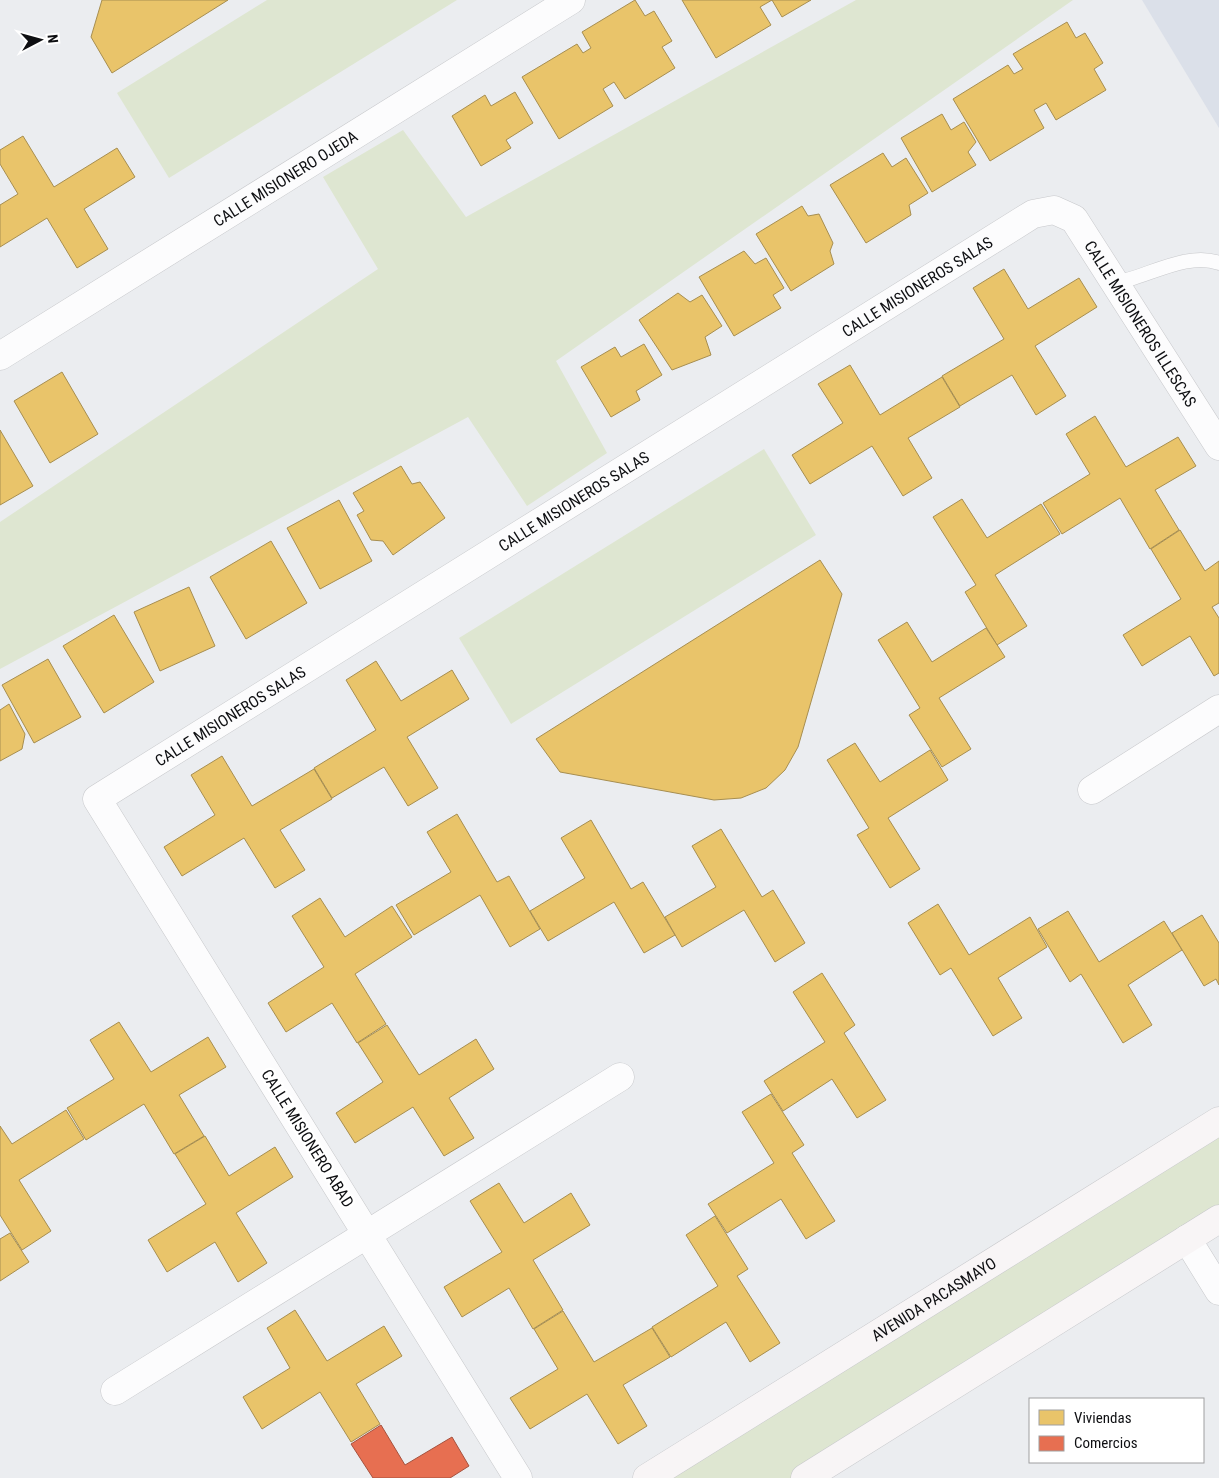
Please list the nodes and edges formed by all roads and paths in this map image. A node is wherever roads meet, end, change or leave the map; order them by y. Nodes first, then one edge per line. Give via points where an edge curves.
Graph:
1 (571, 0) edge
2 (1054, 210) joint
3 (1219, 263) edge
4 (1115, 283) junction
5 (0, 356) edge
6 (1219, 446) edge
7 (1219, 708) edge
8 (1092, 790) dead end
9 (97, 798) joint
10 (620, 1077) dead end
11 (1219, 1120) edge
12 (1219, 1219) edge
13 (368, 1235) junction
14 (1187, 1239) junction
15 (1219, 1290) edge
16 (115, 1392) dead end
17 (518, 1478) edge
18 (647, 1478) edge
19 (805, 1478) edge

1 - 5 street, CALLE MISIONERO OJEDA
2 - 4 street, CALLE MISIONEROS ILLESCAS via 1074,219
2 - 9 street, CALLE MISIONEROS SALAS via 1033,214
3 - 4 lane via 1208,258 1176,263 1137,279
4 - 6 street, CALLE MISIONEROS ILLESCAS
7 - 8 street
9 - 13 street, CALLE MISIONERO ABAD
10 - 13 street
11 - 18 main road, AVENIDA PACASMAYO
12 - 14 main road
13 - 16 street
13 - 17 street, CALLE MISIONERO ABAD
14 - 15 street
14 - 19 main road

